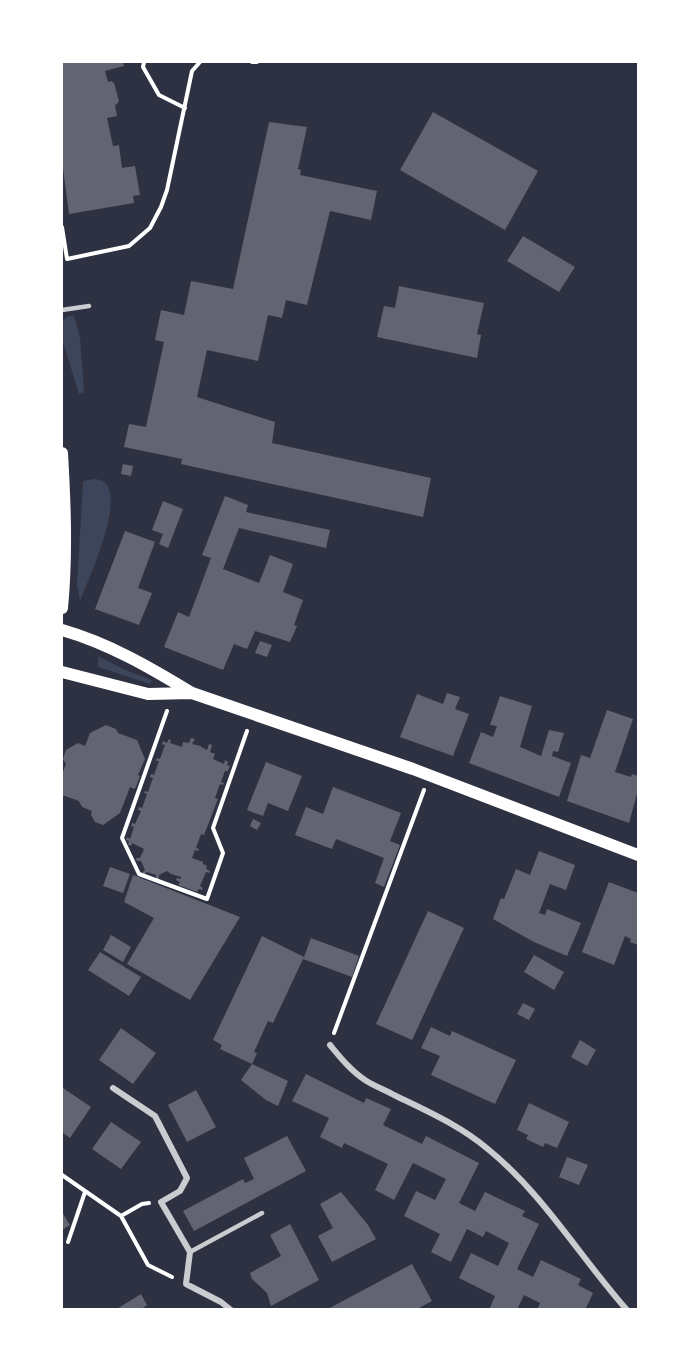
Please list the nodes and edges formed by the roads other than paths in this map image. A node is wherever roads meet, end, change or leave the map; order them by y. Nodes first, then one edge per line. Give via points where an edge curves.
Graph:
1 (89, 306) dead end
2 (62, 310) edge
3 (62, 453) edge
4 (62, 608) edge
5 (62, 630) edge
6 (62, 672) edge
7 (192, 693) junction
8 (639, 855) edge
9 (330, 1045) road end
10 (113, 1088) dead end
11 (262, 1213) dead end
12 (190, 1252) junction
13 (231, 1310) edge
14 (627, 1310) edge

1 - 2 lane
3 - 4 main road via 66,506
5 - 7 main road via 87,637
6 - 7 main road via 148,694
7 - 8 main road via 430,776
9 - 14 street via 365,1080 460,1128 488,1148 535,1194
10 - 12 street via 155,1116 187,1178 180,1191 162,1202
11 - 12 lane
12 - 13 street via 186,1284

